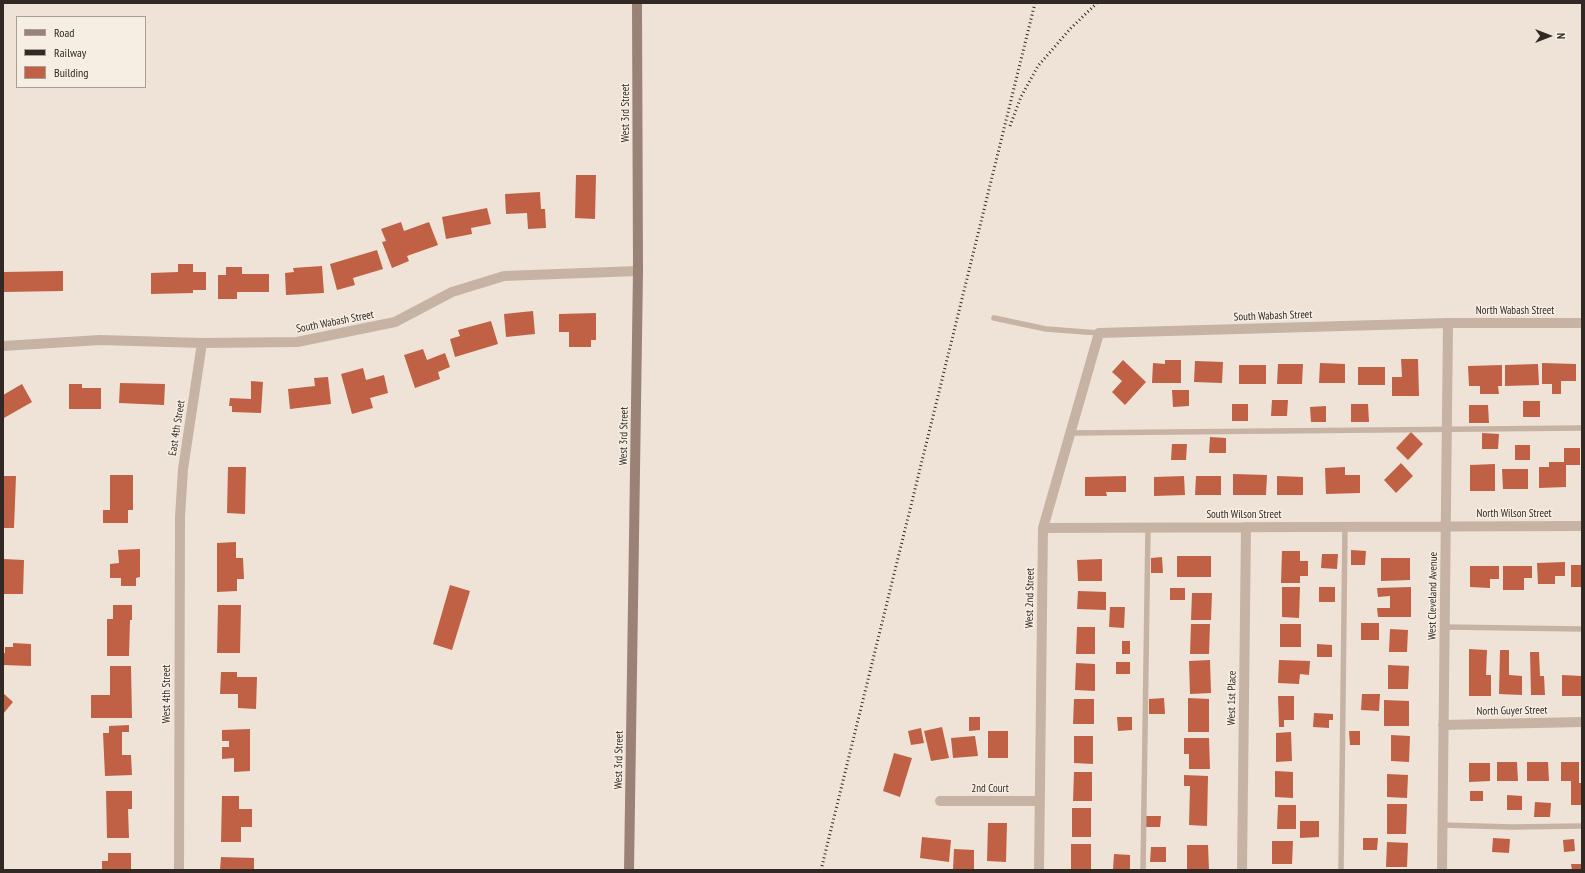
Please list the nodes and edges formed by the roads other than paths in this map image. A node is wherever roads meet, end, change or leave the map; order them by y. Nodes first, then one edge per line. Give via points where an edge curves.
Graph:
1 (637, 3) edge
2 (638, 271) junction
3 (994, 318) dead end
4 (1448, 323) junction
5 (1582, 323) edge
6 (1099, 333) junction
7 (202, 343) junction
8 (3, 346) edge
9 (1582, 428) edge
10 (1447, 430) junction
11 (1070, 433) junction
12 (180, 517) joint
13 (1446, 526) junction
14 (1582, 526) edge
15 (1148, 527) junction
16 (1246, 527) junction
17 (1345, 527) junction
18 (1043, 528) junction
19 (1444, 627) junction
20 (1582, 628) edge
21 (1582, 722) edge
22 (1443, 725) junction
23 (940, 801) dead end
24 (1040, 801) junction
25 (1442, 825) junction
26 (1582, 826) edge
27 (179, 870) edge
28 (630, 870) edge
29 (1039, 870) edge
30 (1143, 870) edge
31 (1242, 870) edge
32 (1341, 870) edge
33 (1442, 870) edge

1 - 2 street, West 3rd Street
2 - 7 street, South Wabash Street via 504,276 452,292 395,322 297,342
2 - 28 street, West 3rd Street
3 - 6 lane via 1046,329
4 - 5 street, North Wabash Street
4 - 6 street, South Wabash Street
4 - 10 street, West Cleveland Avenue
6 - 11 street, West 2nd Street
7 - 8 street, South Wabash Street via 100,340
7 - 12 street, East 4th Street via 183,469
9 - 10 lane
10 - 11 lane
10 - 13 street, West Cleveland Avenue
11 - 18 street, West 2nd Street
12 - 27 street, West 4th Street
13 - 14 street, North Wilson Street
13 - 17 street, South Wilson Street
13 - 19 street, West Cleveland Avenue
15 - 16 street, South Wilson Street
15 - 18 street, South Wilson Street
15 - 30 lane
16 - 17 street, South Wilson Street
16 - 31 street, West 1st Place
17 - 32 lane
18 - 24 street, West 2nd Street
19 - 20 lane
19 - 22 street, West Cleveland Avenue
21 - 22 street, North Guyer Street
22 - 25 street, West Cleveland Avenue
23 - 24 street, 2nd Court
24 - 29 street, West 2nd Street
25 - 26 lane
25 - 33 street, West Cleveland Avenue

